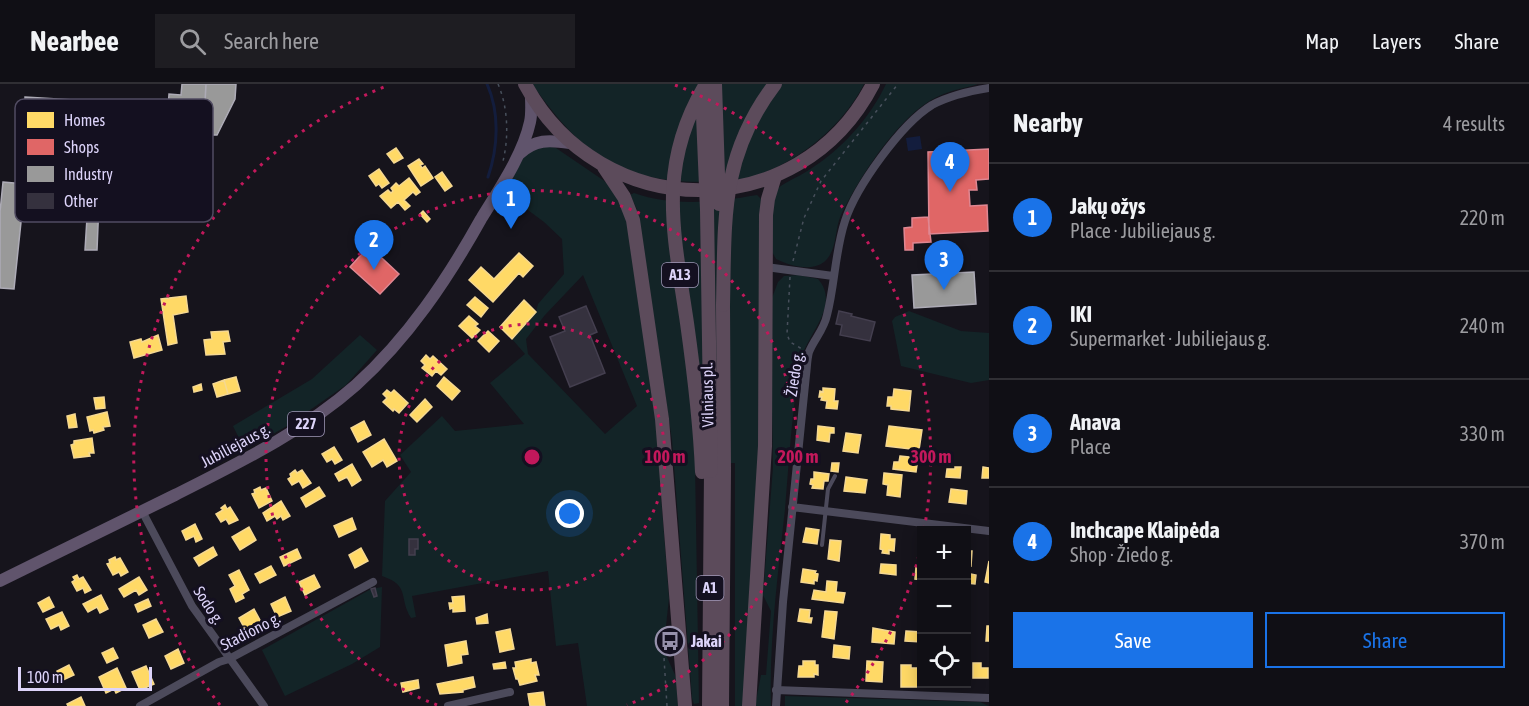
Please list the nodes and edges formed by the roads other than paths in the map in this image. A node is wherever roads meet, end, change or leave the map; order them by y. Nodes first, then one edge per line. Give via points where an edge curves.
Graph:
1 (704, 84) edge
2 (715, 84) edge
3 (775, 84) edge
4 (873, 84) edge
5 (989, 88) edge
6 (528, 90) edge
7 (570, 143) junction
8 (516, 157) junction
9 (604, 167) junction
10 (775, 176) junction
11 (766, 267) junction
12 (833, 276) junction
13 (723, 305) junction
14 (712, 471) junction
15 (835, 476) dead end
16 (792, 507) junction
17 (142, 511) junction
18 (825, 511) junction
19 (989, 531) edge
20 (822, 545) dead end
21 (0, 581) edge
22 (373, 582) dead end
23 (677, 601) junction
24 (673, 631) dead end
25 (675, 657) dead end
26 (229, 658) junction
27 (683, 681) junction
28 (776, 690) junction
29 (510, 692) dead end
30 (989, 698) edge
31 (140, 706) edge
32 (264, 706) edge
33 (448, 706) edge
34 (686, 706) edge
35 (707, 706) edge
36 (722, 706) edge
37 (749, 706) edge
38 (776, 706) edge

1 - 14 highway, Vilniaus pl. / A1, bridge
1 - 14 highway, A13, bridge via 681,139 672,202 699,407
2 - 13 highway, Vilniaus pl. / A1, bridge
3 - 13 highway, bridge via 748,124 732,170 726,207
4 - 10 highway via 829,142
5 - 12 street, Žiedo g. via 933,105 896,138 851,205
6 - 7 highway
6 - 8 main road, 227 via 530,122
7 - 8 main road, 227 via 542,140
7 - 9 highway
8 - 17 main road, Jubiliejaus g. / 227 via 428,304 357,384 285,437
9 - 10 highway via 640,182 687,191 728,189
9 - 23 highway via 624,197 633,220 662,419
10 - 11 highway via 768,199
11 - 12 street
11 - 37 highway via 765,446
12 - 16 street, Žiedo g. via 823,330 809,352
13 - 14 highway, Vilniaus pl. / A1
14 - 35 highway, Vilniaus pl. / A1
14 - 36 highway, Vilniaus pl. / A1
15 - 18 lane via 828,489
16 - 18 street
16 - 28 street, Žiedo g.
17 - 21 main road, Jubiliejaus g. / 227
17 - 26 street, Sodo g. via 192,606
18 - 19 street
18 - 20 lane
22 - 26 street, Stadiono g.
23 - 24 lane
23 - 27 highway
25 - 27 lane
26 - 31 street, Stadiono g.
26 - 32 street, Sodo g.
27 - 34 highway
28 - 30 street
28 - 38 street, Žiedo g.
29 - 33 street

